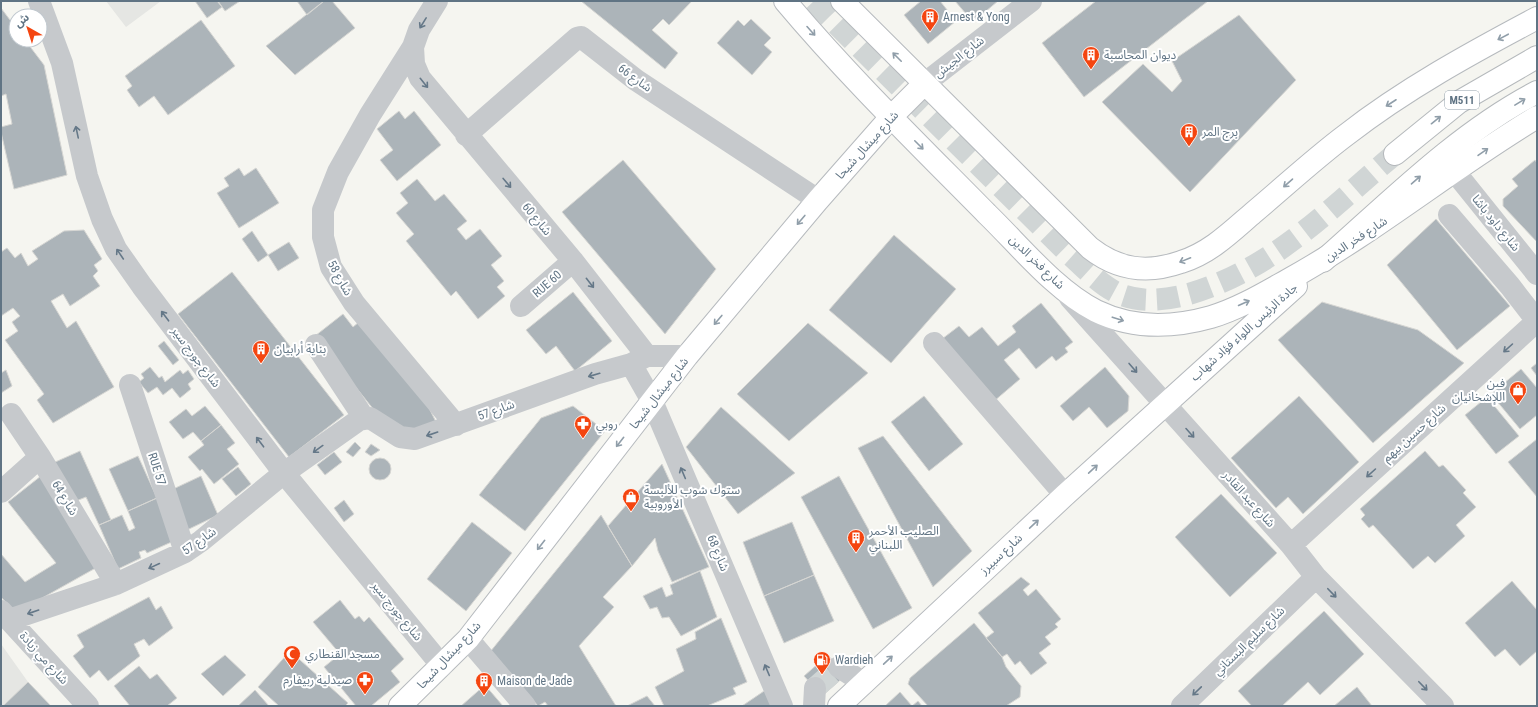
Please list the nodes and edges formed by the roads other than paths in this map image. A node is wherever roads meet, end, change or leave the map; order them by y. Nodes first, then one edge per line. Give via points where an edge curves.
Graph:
1 (39, 1) edge
2 (437, 1) edge
3 (785, 1) edge
4 (842, 1) edge
5 (1031, 1) edge
6 (1537, 18) edge
7 (413, 47) junction
8 (1537, 57) edge
9 (924, 84) junction
10 (1537, 92) edge
11 (891, 117) junction
12 (1537, 117) edge
13 (466, 135) junction
14 (1395, 154) tunnel mouth
15 (1455, 172) junction
16 (818, 200) junction
17 (1449, 215) dead end
18 (573, 261) junction
19 (1323, 261) junction
20 (1531, 267) edge
21 (1510, 286) junction
22 (1060, 287) junction
23 (521, 306) dead end
24 (1537, 321) edge
25 (934, 343) dead end
26 (316, 345) dead end
27 (687, 356) junction
28 (639, 360) junction
29 (130, 385) dead end
30 (652, 401) junction
31 (1164, 404) junction
32 (11, 414) dead end
33 (364, 418) junction
34 (456, 425) junction
35 (40, 457) junction
36 (284, 473) junction
37 (1, 492) edge
38 (1065, 495) junction
39 (1291, 545) junction
40 (193, 547) junction
41 (1316, 576) junction
42 (116, 584) junction
43 (5, 615) edge
44 (468, 639) junction
45 (442, 666) junction
46 (839, 667) dead end
47 (864, 683) junction
48 (88, 706) edge
49 (400, 706) edge
50 (525, 706) edge
51 (782, 706) edge
52 (839, 706) edge
53 (1182, 706) edge
54 (1443, 706) edge

36 -> 1 street, شارع جورج سير via 116,249 87,176 62,63
2 -> 7 street, شارع 58 via 419,30
3 -> 11 main road, شارع فخر الدين
9 -> 4 main road
5 - 9 street, شارع الجيش
6 -> 9 main road via 1461,59 1370,116 1211,248 1182,262 1151,268 1124,267 1110,262 1090,248
7 -> 13 street, شارع 60 via 414,64 420,78
7 - 34 street, شارع 58 via 338,172 323,210 323,237 332,267 354,303
14 -> 8 main road, M511 via 1459,102
9 - 11 main road, شارع ميشال شيحا
19 -> 10 main road via 1431,166 1485,123
11 - 16 main road, شارع ميشال شيحا
11 -> 22 main road, شارع فخر الدين
15 -> 12 main road, شارع فخر الدين
13 - 16 street, شارع 66 via 580,37 636,80
13 -> 18 street, شارع 60
15 - 19 main road, شارع فخر الدين
15 - 20 street, شارع داود باشا
16 -> 27 main road, شارع ميشال شيحا
17 - 21 street
18 - 23 street, RUE 60
18 -> 28 street, شارع 60
22 -> 19 main road, شارع فخر الدين via 1095,311 1133,324 1158,326 1226,311 1246,303
19 - 31 main road, جادة الرئيس اللواء فؤاد شهاب
20 - 21 street
21 - 24 street
22 -> 31 street, شارع عبد القادر
24 -> 39 street, شارع حسين بيهم
25 - 38 street
26 - 33 street
27 - 28 street
27 - 30 main road, شارع ميشال شيحا
28 - 30 street
28 -> 34 street, شارع 57 via 582,378
29 - 40 street, RUE 57
30 -> 44 main road, شارع ميشال شيحا
51 -> 30 street, شارع 68
38 -> 31 main road, شارع سبيرز
31 -> 39 street, شارع عبد القادر
32 - 35 street, شارع 64
34 -> 33 street, شارع 57 via 422,437 407,439 393,433 376,420
33 -> 36 street, شارع 57
35 - 37 street
35 - 42 street, شارع 64
36 - 40 street, شارع 57
36 - 45 street, شارع جورج سير
47 -> 38 main road, شارع سبيرز
39 - 41 street, شارع عبد القادر
40 -> 42 street, شارع 57
41 -> 53 street, شارع سليم البستاني
41 -> 54 street, شارع عبد القادر
42 -> 43 street, شارع 57
43 - 48 street, شارع مي زيادة
44 - 45 main road, شارع ميشال شيحا
44 - 50 street
45 - 49 main road, شارع ميشال شيحا
46 - 47 street
47 - 52 main road, شارع سبيرز

